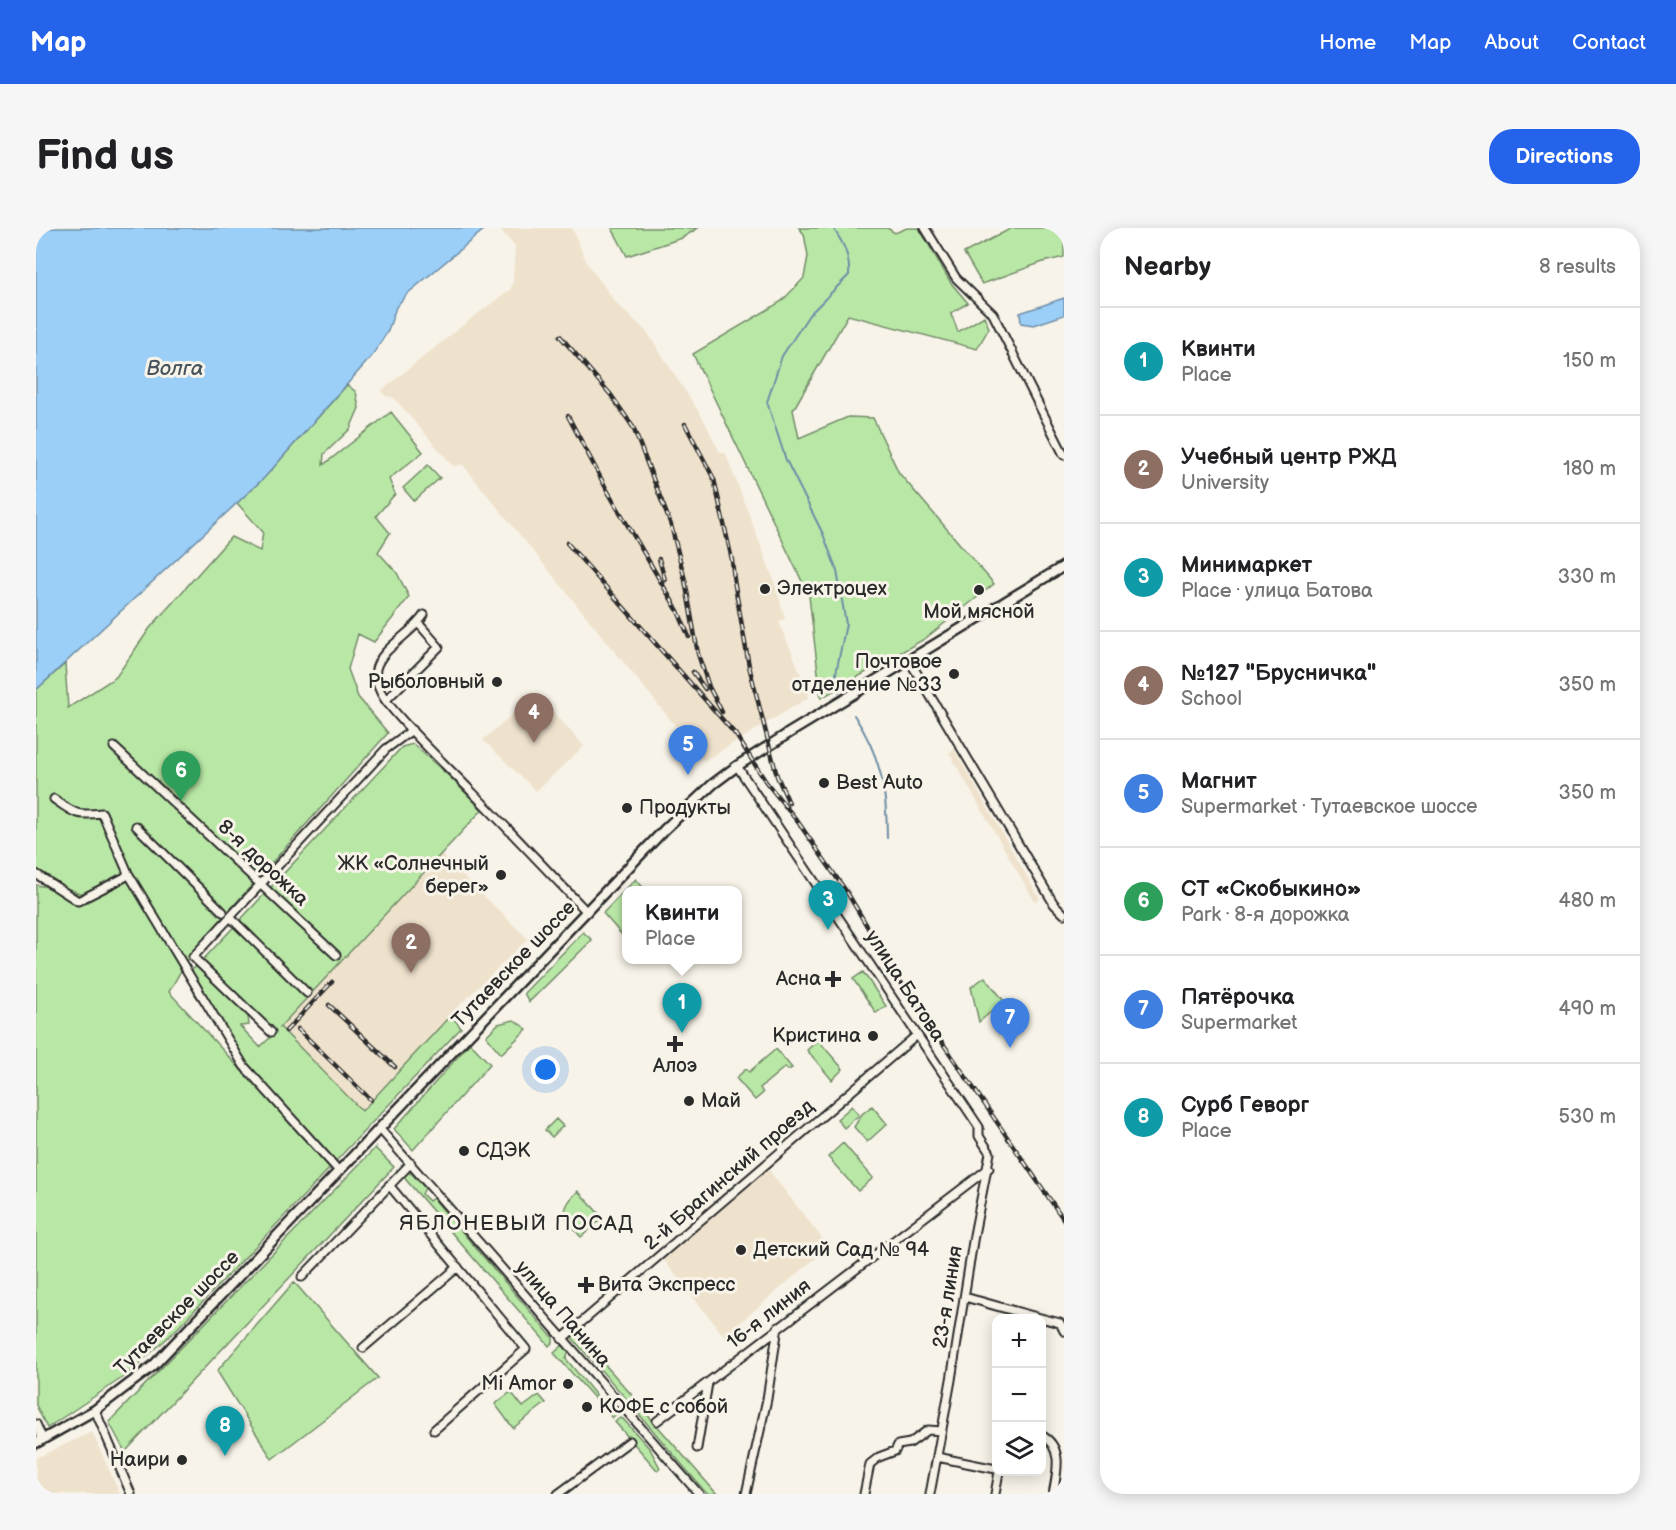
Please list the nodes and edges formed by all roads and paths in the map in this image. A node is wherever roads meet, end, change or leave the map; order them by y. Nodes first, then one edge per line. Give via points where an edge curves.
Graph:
1 (925, 228) edge
2 (1064, 455) edge
3 (1064, 566) edge
4 (424, 615) dead end
5 (418, 624) junction
6 (909, 660) junction
7 (386, 700) junction
8 (412, 730) junction
9 (114, 747) dead end
10 (737, 766) junction
11 (54, 799) dead end
12 (136, 826) dead end
13 (128, 873) junction
14 (36, 874) edge
15 (262, 885) junction
16 (223, 912) dead end
17 (587, 912) junction
18 (1064, 914) edge
19 (231, 918) junction
20 (336, 955) dead end
21 (308, 993) dead end
22 (271, 1032) dead end
23 (917, 1035) junction
24 (380, 1128) junction
25 (411, 1163) junction
26 (989, 1168) junction
27 (339, 1170) junction
28 (388, 1185) junction
29 (458, 1267) junction
30 (302, 1277) dead end
31 (965, 1297) junction
32 (778, 1327) junction
33 (1064, 1331) edge
34 (562, 1339) junction
35 (363, 1348) dead end
36 (708, 1383) junction
37 (95, 1410) junction
38 (657, 1421) dead end
39 (36, 1424) edge
40 (434, 1430) dead end
41 (942, 1431) junction
42 (1046, 1438) edge
43 (40, 1442) edge
44 (630, 1442) dead end
45 (697, 1448) dead end
46 (937, 1457) junction
47 (992, 1469) edge
48 (997, 1476) edge
49 (130, 1494) edge
50 (558, 1494) edge
51 (699, 1494) edge
52 (746, 1494) edge
53 (864, 1494) edge
54 (930, 1494) edge
55 (995, 1494) edge
56 (1053, 1494) edge

1 - 2 street via 956,278 993,314
3 - 6 main road, Тутаевское шоссе
4 - 5 street
5 - 7 street via 381,657 376,668
5 - 7 street via 439,647
6 - 10 main road, Тутаевское шоссе
6 - 18 street via 1054,904
7 - 8 street
8 - 15 street via 386,749
8 - 17 street
9 - 15 street, 8-я дорожка
10 - 17 main road, Тутаевское шоссе via 687,808
10 - 23 street, улица Батова
11 - 13 street via 81,815 102,813
12 - 16 street
13 - 14 street via 78,901
13 - 27 street via 244,1066
15 - 19 street
15 - 20 street, 8-я дорожка
17 - 24 main road, Тутаевское шоссе
19 - 21 street
19 - 22 street via 193,957
23 - 26 street, улица Батова via 979,1127 979,1136 990,1153
23 - 34 street, 2-й Брагинский проезд
24 - 25 street, улица Панина
24 - 27 main road, Тутаевское шоссе
25 - 28 street
25 - 34 street, улица Панина
26 - 31 street, 23-я линия
26 - 32 street, 16-я линия
27 - 37 main road, Тутаевское шоссе via 153,1366
28 - 29 street
28 - 30 street
29 - 35 street
29 - 40 street via 526,1349
31 - 33 street via 1060,1323
31 - 41 street, 23-я линия
32 - 36 street, 16-я линия
32 - 52 street
34 - 51 street, улица Панина
36 - 38 street, 16-я линия
36 - 45 street
37 - 43 main road, Тутаевское шоссе
37 - 49 street
39 - 43 street
41 - 46 street, 23-я линия
41 - 53 street via 928,1430 910,1443 898,1445 895,1451 879,1456 870,1464
42 - 56 street via 1057,1450
44 - 50 street
46 - 47 street
46 - 54 street, 23-я линия
48 - 55 street

